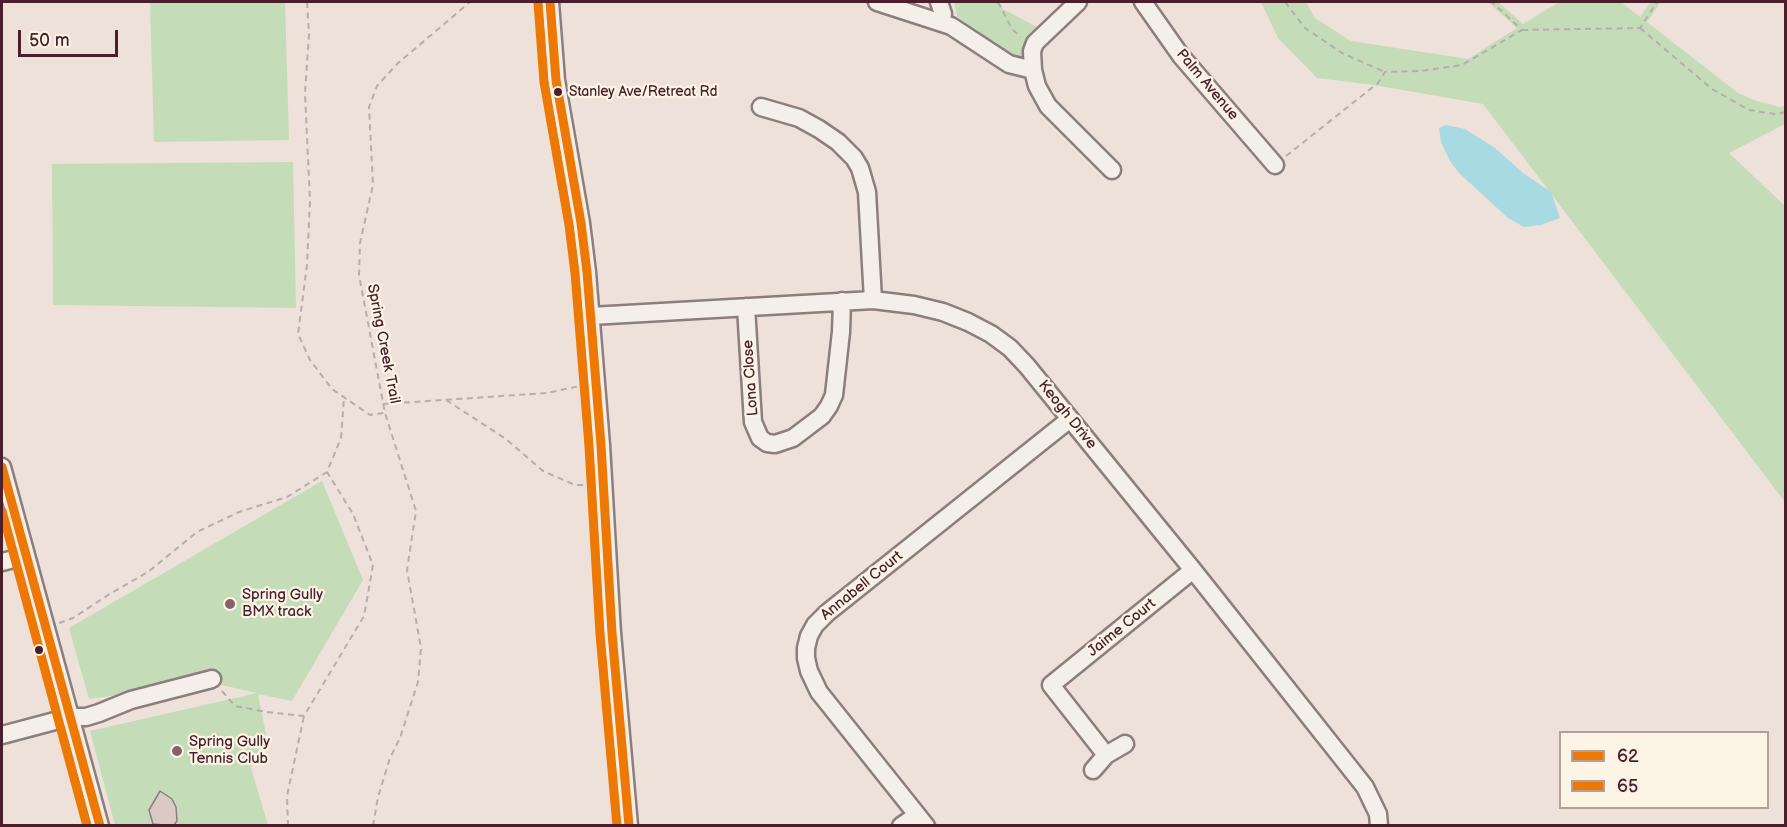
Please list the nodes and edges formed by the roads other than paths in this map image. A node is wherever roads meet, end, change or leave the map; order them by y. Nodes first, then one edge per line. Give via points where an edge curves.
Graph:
1 (550, 2) edge
2 (877, 2) edge
3 (939, 2) edge
4 (1078, 2) edge
5 (1143, 2) edge
6 (941, 22) junction
7 (1033, 70) junction
8 (761, 107) dead end
9 (1275, 165) road end
10 (1112, 170) dead end
11 (873, 300) junction
12 (842, 301) junction
13 (746, 307) junction
14 (591, 315) junction
15 (1070, 419) junction
16 (2, 467) edge
17 (26, 556) junction
18 (2, 562) edge
19 (1193, 570) junction
20 (213, 679) road end
21 (70, 717) junction
22 (2, 735) edge
23 (1125, 744) dead end
24 (1106, 755) junction
25 (1094, 770) dead end
26 (921, 820) edge
27 (100, 825) edge
28 (629, 825) edge
29 (901, 825) edge
30 (1380, 825) edge

1 - 14 street via 556,80 581,222
2 - 6 street
3 - 6 street
4 - 7 street via 1035,43
5 - 9 street, Palm Avenue via 1181,56
6 - 7 street via 1008,64
7 - 10 street via 1048,106
8 - 11 street via 799,118 819,129 846,150 860,168 867,198
11 - 12 street, Keogh Drive
11 - 15 street, Keogh Drive via 943,312 991,334 1027,366
12 - 13 street, Keogh Drive
12 - 13 street, Lona Close via 835,384 829,406 793,438 775,444 760,438 753,422
13 - 14 street, Keogh Drive
14 - 28 street
15 - 19 street, Keogh Drive
15 - 26 street, Annabell Court via 827,613 809,636 806,658 819,692
16 - 17 street
17 - 18 street
17 - 21 street
19 - 24 street, Jaime Court via 1051,685
19 - 30 street, Keogh Drive via 1365,787
20 - 21 street via 131,700 86,717
21 - 22 street
21 - 27 street
23 - 24 street
24 - 25 street
26 - 29 street

